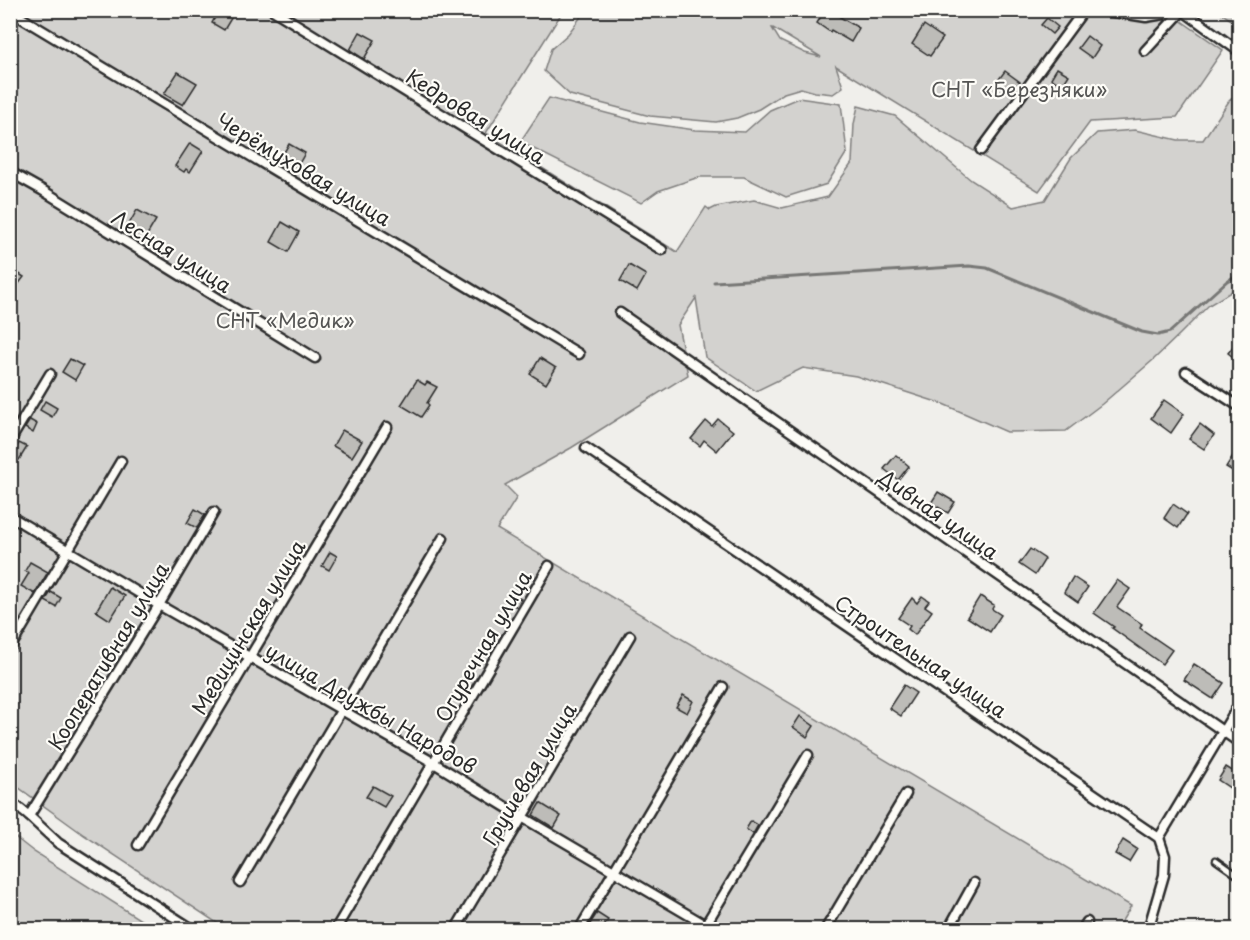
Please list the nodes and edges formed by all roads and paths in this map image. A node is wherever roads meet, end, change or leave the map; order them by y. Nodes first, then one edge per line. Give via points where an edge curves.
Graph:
1 (273, 10) edge
2 (1084, 10) edge
3 (1102, 10) edge
4 (10, 11) edge
5 (1182, 11) edge
6 (1145, 51) dead end
7 (1239, 52) edge
8 (981, 150) dead end
9 (10, 172) edge
10 (662, 250) dead end
11 (620, 313) dead end
12 (579, 354) dead end
13 (315, 358) dead end
14 (1186, 372) dead end
15 (50, 374) dead end
16 (1239, 407) edge
17 (387, 427) dead end
18 (10, 441) edge
19 (586, 448) dead end
20 (121, 461) dead end
21 (214, 512) dead end
22 (10, 516) edge
23 (443, 538) dead end
24 (69, 550) junction
25 (549, 566) dead end
26 (159, 605) junction
27 (630, 636) dead end
28 (10, 648) edge
29 (250, 656) junction
30 (723, 687) dead end
31 (1239, 703) edge
32 (342, 710) junction
33 (1223, 731) junction
34 (1239, 743) edge
35 (808, 755) dead end
36 (434, 762) junction
37 (906, 794) dead end
38 (10, 801) edge
39 (30, 816) junction
40 (522, 818) junction
41 (1159, 838) junction
42 (138, 845) dead end
43 (1216, 860) dead end
44 (614, 871) junction
45 (1239, 877) edge
46 (240, 882) dead end
47 (974, 883) dead end
48 (708, 928) edge
49 (194, 930) edge
50 (335, 930) edge
51 (455, 930) edge
52 (579, 930) edge
53 (825, 930) edge
54 (948, 930) edge
55 (1148, 930) edge

1 - 10 street, Кедровая улица
2 - 8 street
3 - 5 street via 1146,17
4 - 12 street, Черёмуховая улица
5 - 6 street
5 - 7 street
9 - 13 street, Лесная улица
11 - 33 street, Дивная улица
14 - 16 street
15 - 18 street
17 - 29 street, Медицинская улица
19 - 41 street, Строительная улица
20 - 24 street
21 - 26 street, Кооперативная улица
22 - 24 street, улица Дружбы Народов
23 - 32 street
24 - 26 street, улица Дружбы Народов
24 - 28 street
25 - 36 street, Огуречная улица
26 - 29 street, улица Дружбы Народов
26 - 39 street, Кооперативная улица
27 - 40 street, Грушевая улица
29 - 32 street, улица Дружбы Народов
29 - 42 street, Медицинская улица
30 - 44 street
31 - 33 street
32 - 36 street, улица Дружбы Народов
32 - 46 street
33 - 34 street, Дивная улица
33 - 41 street
35 - 48 street
36 - 40 street, улица Дружбы Народов
36 - 50 street, Огуречная улица
37 - 53 street
38 - 39 street
39 - 49 street via 58,843
40 - 44 street, улица Дружбы Народов
40 - 51 street, Грушевая улица
41 - 55 street via 1165,856 1164,875
43 - 45 lane
44 - 48 street, улица Дружбы Народов
44 - 52 street
47 - 54 street

